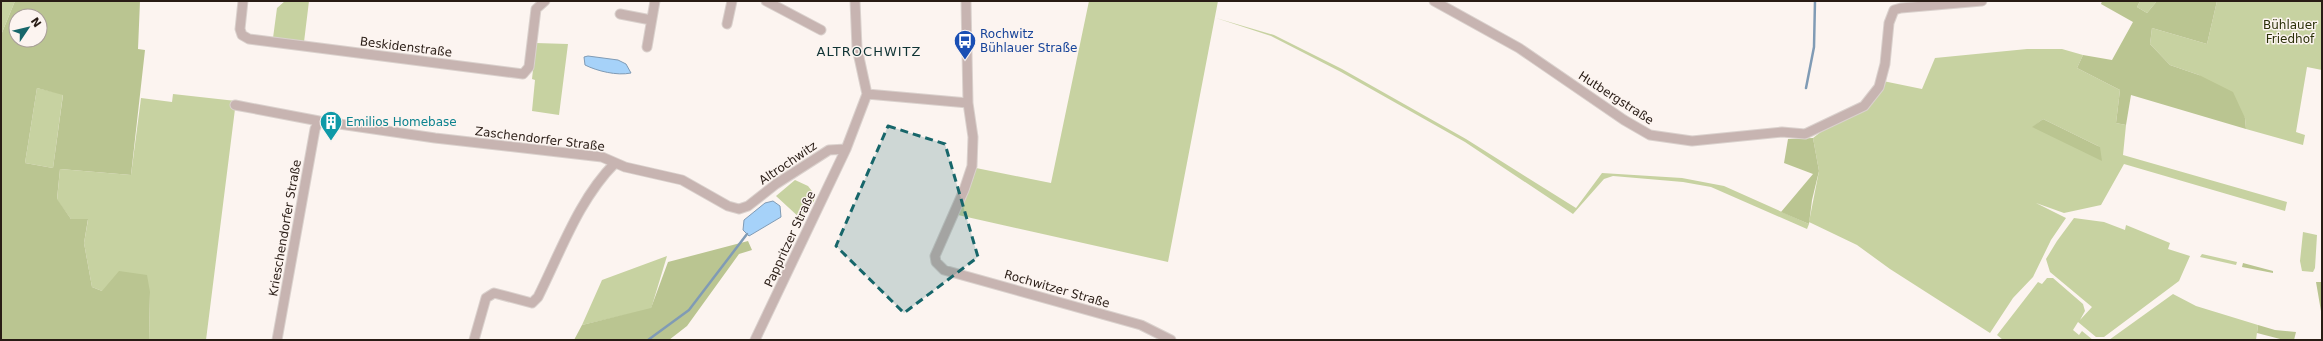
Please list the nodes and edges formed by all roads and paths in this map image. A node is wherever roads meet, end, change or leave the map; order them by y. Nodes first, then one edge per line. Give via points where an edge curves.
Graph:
1 (243, 1) edge
2 (545, 1) edge
3 (655, 1) edge
4 (732, 1) edge
5 (766, 1) edge
6 (855, 1) edge
7 (966, 1) edge
8 (1434, 1) edge
9 (1982, 1) edge
10 (620, 14) dead end
11 (651, 20) junction
12 (727, 24) dead end
13 (821, 30) dead end
14 (647, 47) dead end
15 (867, 94) junction
16 (968, 103) junction
17 (235, 104) dead end
18 (319, 121) junction
19 (846, 149) junction
20 (615, 162) junction
21 (739, 209) joint
22 (277, 340) edge
23 (474, 340) edge
24 (755, 340) edge
25 (1171, 340) edge

1 - 2 street, Beskidenstraße via 240,29 242,36 249,39 523,74 529,67 536,9
3 - 11 street
4 - 12 street
5 - 13 street
6 - 15 street via 857,48
7 - 16 street
8 - 9 street, Hutbergstraße via 1519,48 1650,135 1692,141 1782,132 1805,134 1864,106 1875,94 1882,79 1894,10
10 - 11 street
11 - 14 street
15 - 16 street
15 - 19 street
16 - 25 street, Rochwitzer Straße via 973,137 972,166 935,256 936,262 944,270 1141,325
17 - 18 street, Zaschendorfer Straße
18 - 20 street, Zaschendorfer Straße via 435,138 602,157
18 - 22 street, Krieschendorfer Straße via 315,129
19 - 21 street, Altrochwitz via 829,150 776,184 748,206
19 - 24 street, Pappritzer Straße
20 - 21 street, Zaschendorfer Straße via 682,180 728,206
20 - 23 street via 586,199 538,297 532,302 494,293 486,298

